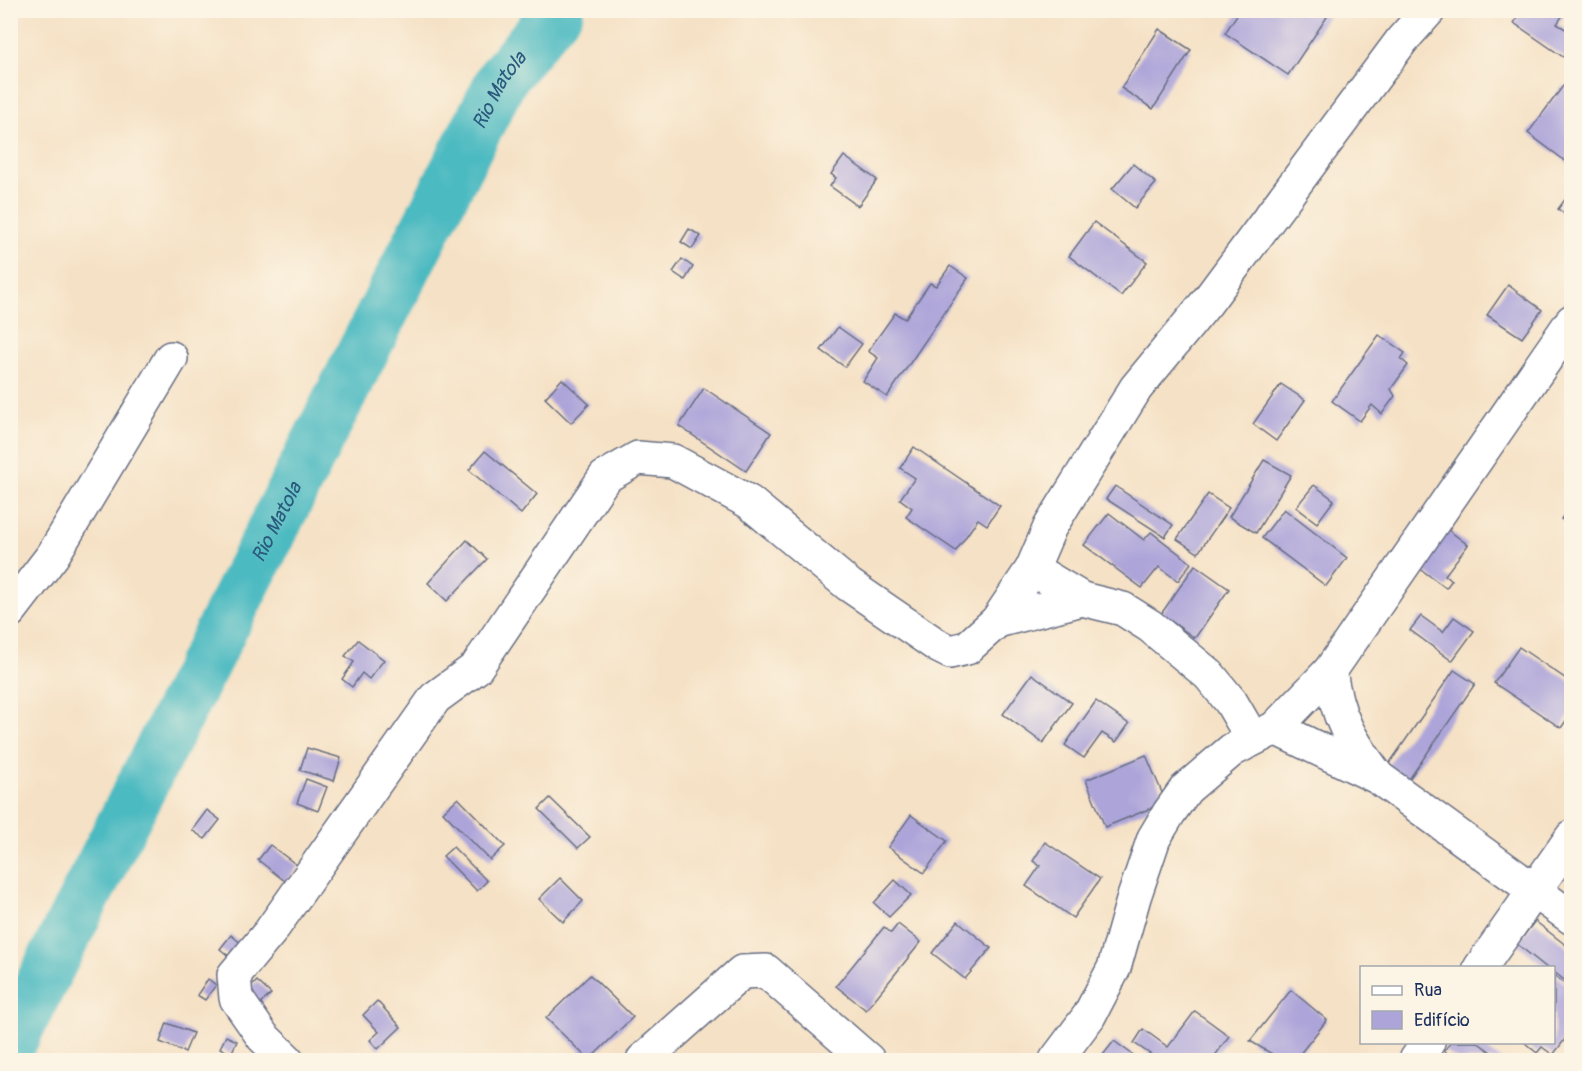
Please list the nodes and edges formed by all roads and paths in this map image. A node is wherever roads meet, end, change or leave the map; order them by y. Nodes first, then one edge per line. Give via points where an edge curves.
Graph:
1 (1429, 10) edge
2 (1572, 321) edge
3 (171, 358) dead end
4 (1032, 569) junction
5 (1082, 599) junction
6 (10, 612) edge
7 (997, 621) junction
8 (1330, 671) junction
9 (1264, 733) junction
10 (1379, 778) junction
11 (1572, 837) edge
12 (1534, 889) junction
13 (1572, 918) edge
14 (1481, 966) edge
15 (1427, 1044) edge
16 (287, 1060) edge
17 (643, 1060) edge
18 (868, 1060) edge
19 (1056, 1060) edge
20 (1416, 1060) edge

1 - 4 street via 1402,40 1207,302 1136,388 1050,527
2 - 8 street
3 - 6 street via 53,555
4 - 5 street
4 - 7 street
5 - 7 street
5 - 9 street via 1123,609 1150,626 1209,675
7 - 16 street via 967,648 950,652 849,585 749,502 673,461 638,458 605,477 476,669 435,698 270,932 234,975 236,998 263,1037
8 - 9 street
8 - 10 street via 1340,718
9 - 10 street
9 - 19 street via 1232,750 1186,789 1169,813 1155,838 1134,897 1114,968 1089,1016
10 - 12 street
11 - 12 street
12 - 13 street
12 - 14 street
15 - 20 street
17 - 18 street via 742,972 766,971

